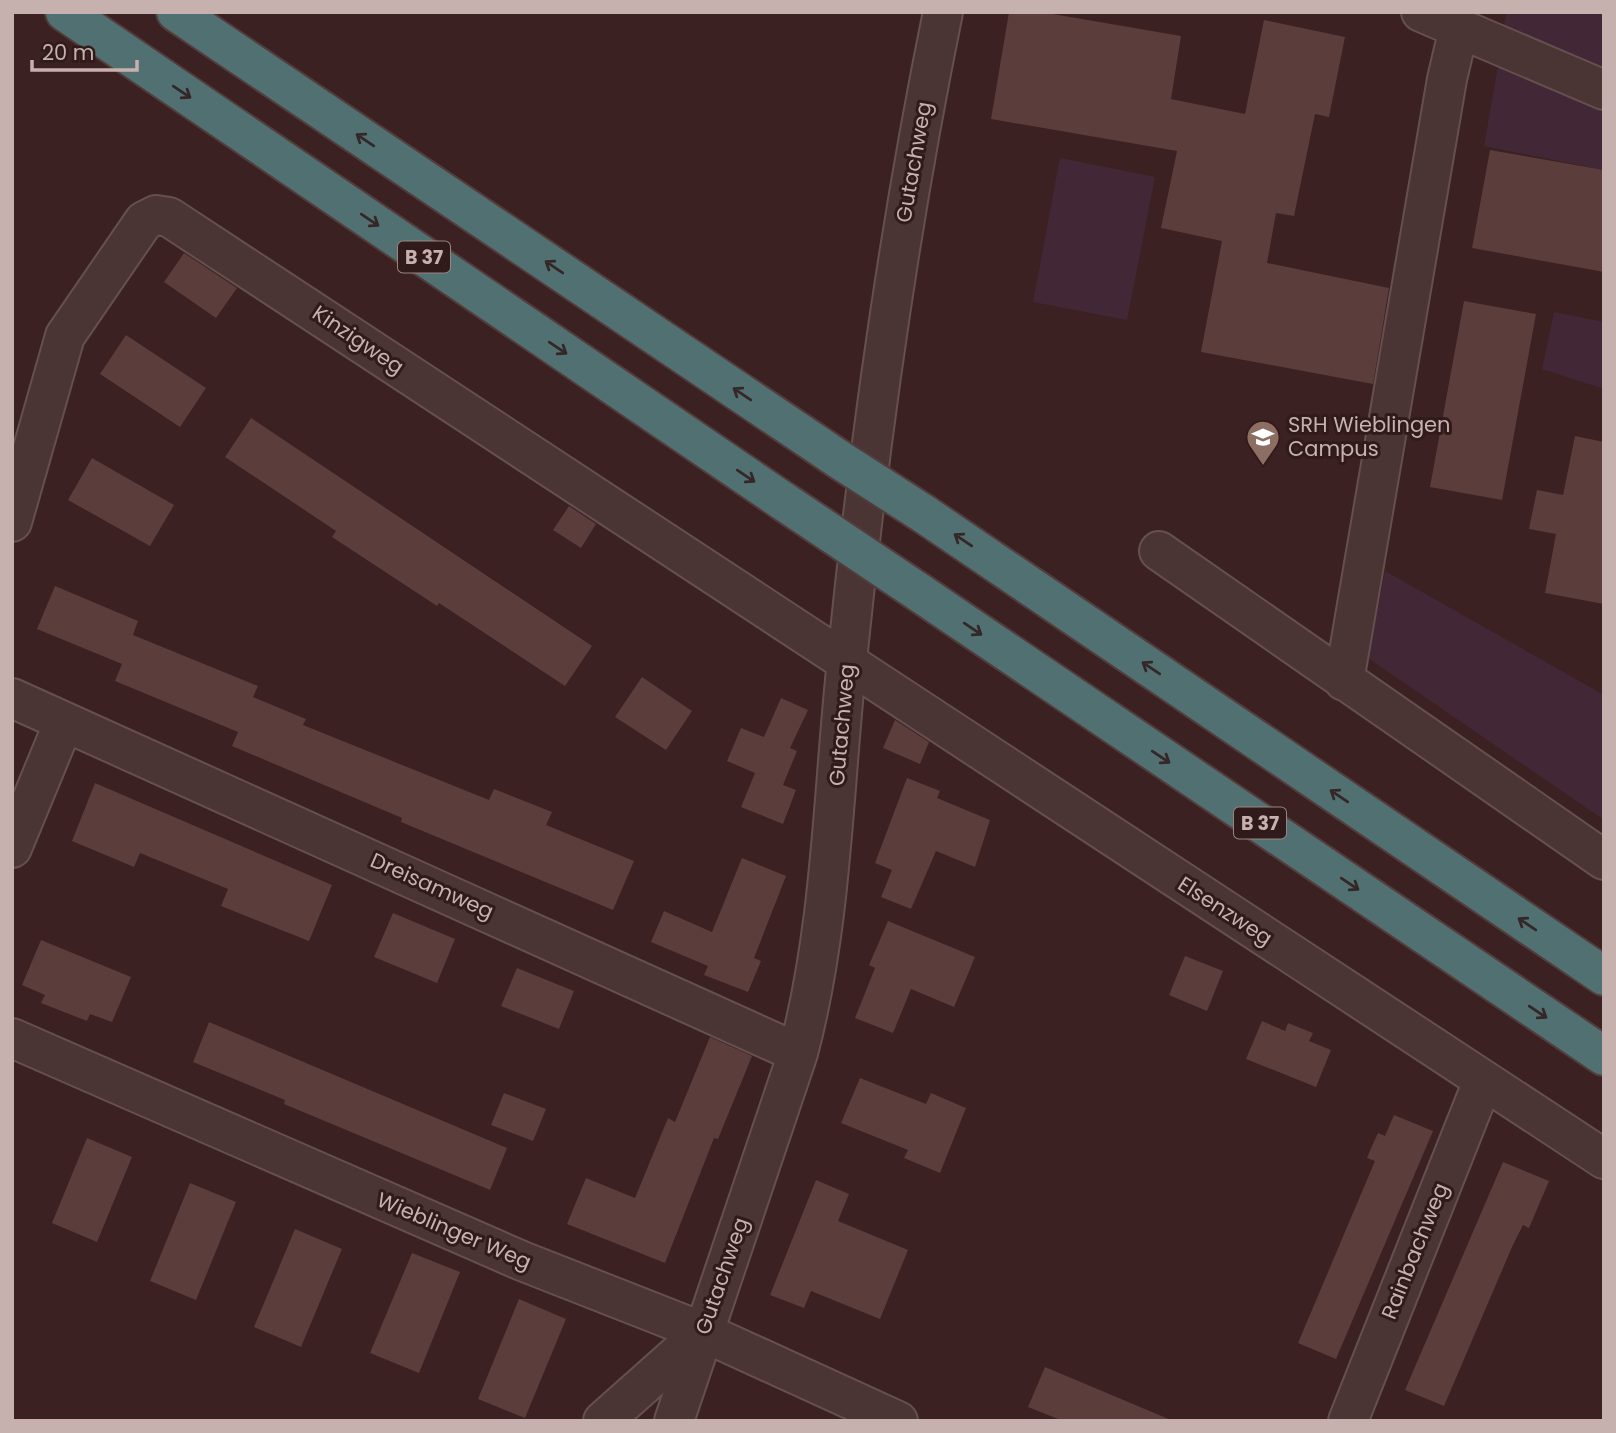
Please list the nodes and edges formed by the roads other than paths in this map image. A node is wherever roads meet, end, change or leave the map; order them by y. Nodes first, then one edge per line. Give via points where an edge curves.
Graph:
1 (65, 12) edge
2 (176, 12) edge
3 (943, 12) edge
4 (1421, 12) edge
5 (1459, 28) junction
6 (1604, 90) edge
7 (12, 522) edge
8 (1159, 551) dead end
9 (847, 662) junction
10 (1344, 681) junction
11 (12, 698) edge
12 (64, 722) junction
13 (12, 848) edge
14 (1604, 860) edge
15 (1604, 976) edge
16 (12, 1038) edge
17 (798, 1053) junction
18 (1604, 1056) edge
19 (1483, 1081) junction
20 (1604, 1159) edge
21 (703, 1332) junction
22 (603, 1421) edge
23 (674, 1421) edge
24 (898, 1421) edge
25 (1348, 1421) edge

1 -> 18 highway, B 37, bridge
15 -> 2 highway, bridge
3 - 9 street, Gutachweg via 911,171 877,394
4 - 5 street
5 - 6 street
5 - 10 street
7 - 9 street, Kinzigweg via 65,336 144,220 156,215 169,217
8 - 10 street
9 - 17 street, Gutachweg via 814,986
9 - 19 street, Elsenzweg
10 - 14 street
11 - 12 street
12 - 13 street
12 - 17 street, Dreisamweg
16 - 21 street, Wieblinger Weg via 522,1261
17 - 21 street, Gutachweg
19 - 20 street, Elsenzweg
19 - 25 street, Rainbachweg
21 - 22 street
21 - 23 street, Gutachweg
21 - 24 street, Wieblinger Weg

